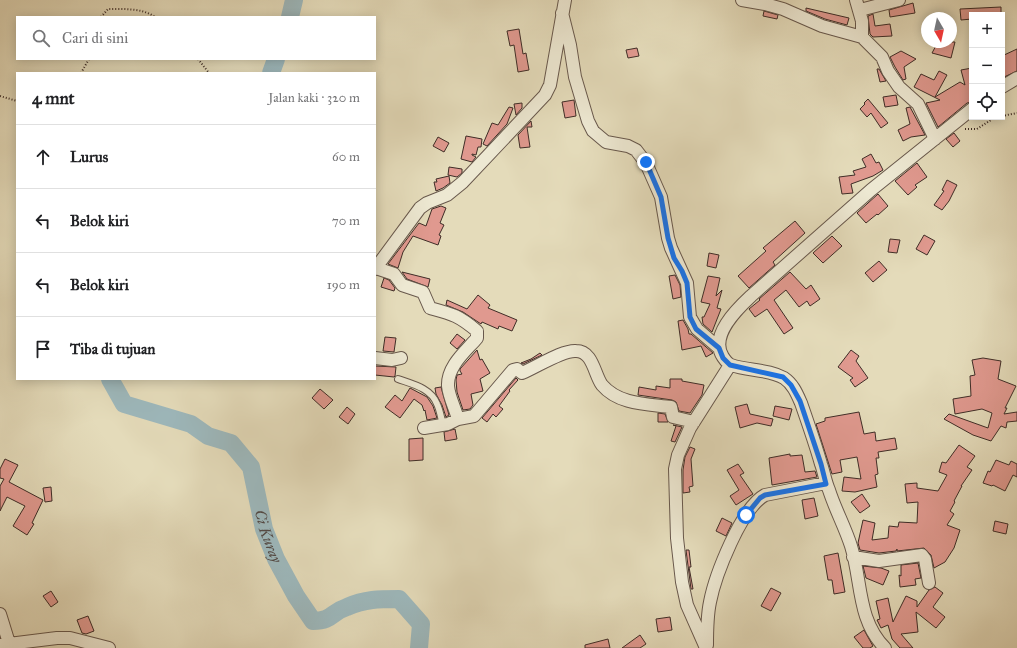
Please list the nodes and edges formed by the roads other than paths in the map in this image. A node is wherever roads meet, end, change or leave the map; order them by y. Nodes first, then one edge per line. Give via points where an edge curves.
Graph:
1 (565, 0) edge
2 (742, 0) edge
3 (899, 0) edge
4 (858, 5) edge
5 (562, 13) junction
6 (862, 37) junction
7 (1017, 78) edge
8 (1005, 85) edge
9 (969, 112) edge
10 (935, 138) junction
11 (376, 267) edge
12 (376, 268) edge
13 (719, 348) junction
14 (376, 358) edge
15 (401, 358) dead end
16 (730, 365) junction
17 (398, 379) dead end
18 (458, 419) junction
19 (694, 422) junction
20 (443, 425) junction
21 (424, 428) dead end
22 (826, 484) junction
23 (854, 557) junction
24 (929, 583) dead end
25 (0, 614) edge
26 (4, 644) edge
27 (109, 648) edge
28 (706, 648) edge
29 (885, 648) edge

1 - 5 street
2 - 6 street via 783,8 822,26
3 - 4 street
4 - 6 street
5 - 11 street via 550,85 545,96 463,182 447,195 420,208
5 - 13 street via 575,77 592,130 606,142 636,150 646,162 661,197 671,248 687,283 690,317 696,329
6 - 10 street via 882,57 898,87 918,104
7 - 8 street
9 - 10 street
10 - 13 street via 871,190 739,306 726,322
12 - 18 street via 394,274 402,285 423,292 430,308 455,315 477,331 477,338 449,375 448,386
13 - 16 street via 723,358
14 - 15 street
16 - 19 street
16 - 22 street via 783,377 791,385 800,401
17 - 20 lane via 430,394 437,403
18 - 19 street via 474,416 513,370 517,369 522,373 577,350 587,354 602,384 612,394 633,403 671,407 673,417
18 - 20 street
19 - 28 street via 681,448 675,469 677,538 684,595
20 - 21 street
22 - 23 street
22 - 28 street via 765,495 746,515 732,539 716,579 708,611
23 - 24 street via 879,561 922,555
23 - 29 street via 866,618
25 - 26 street
26 - 27 street via 70,638

